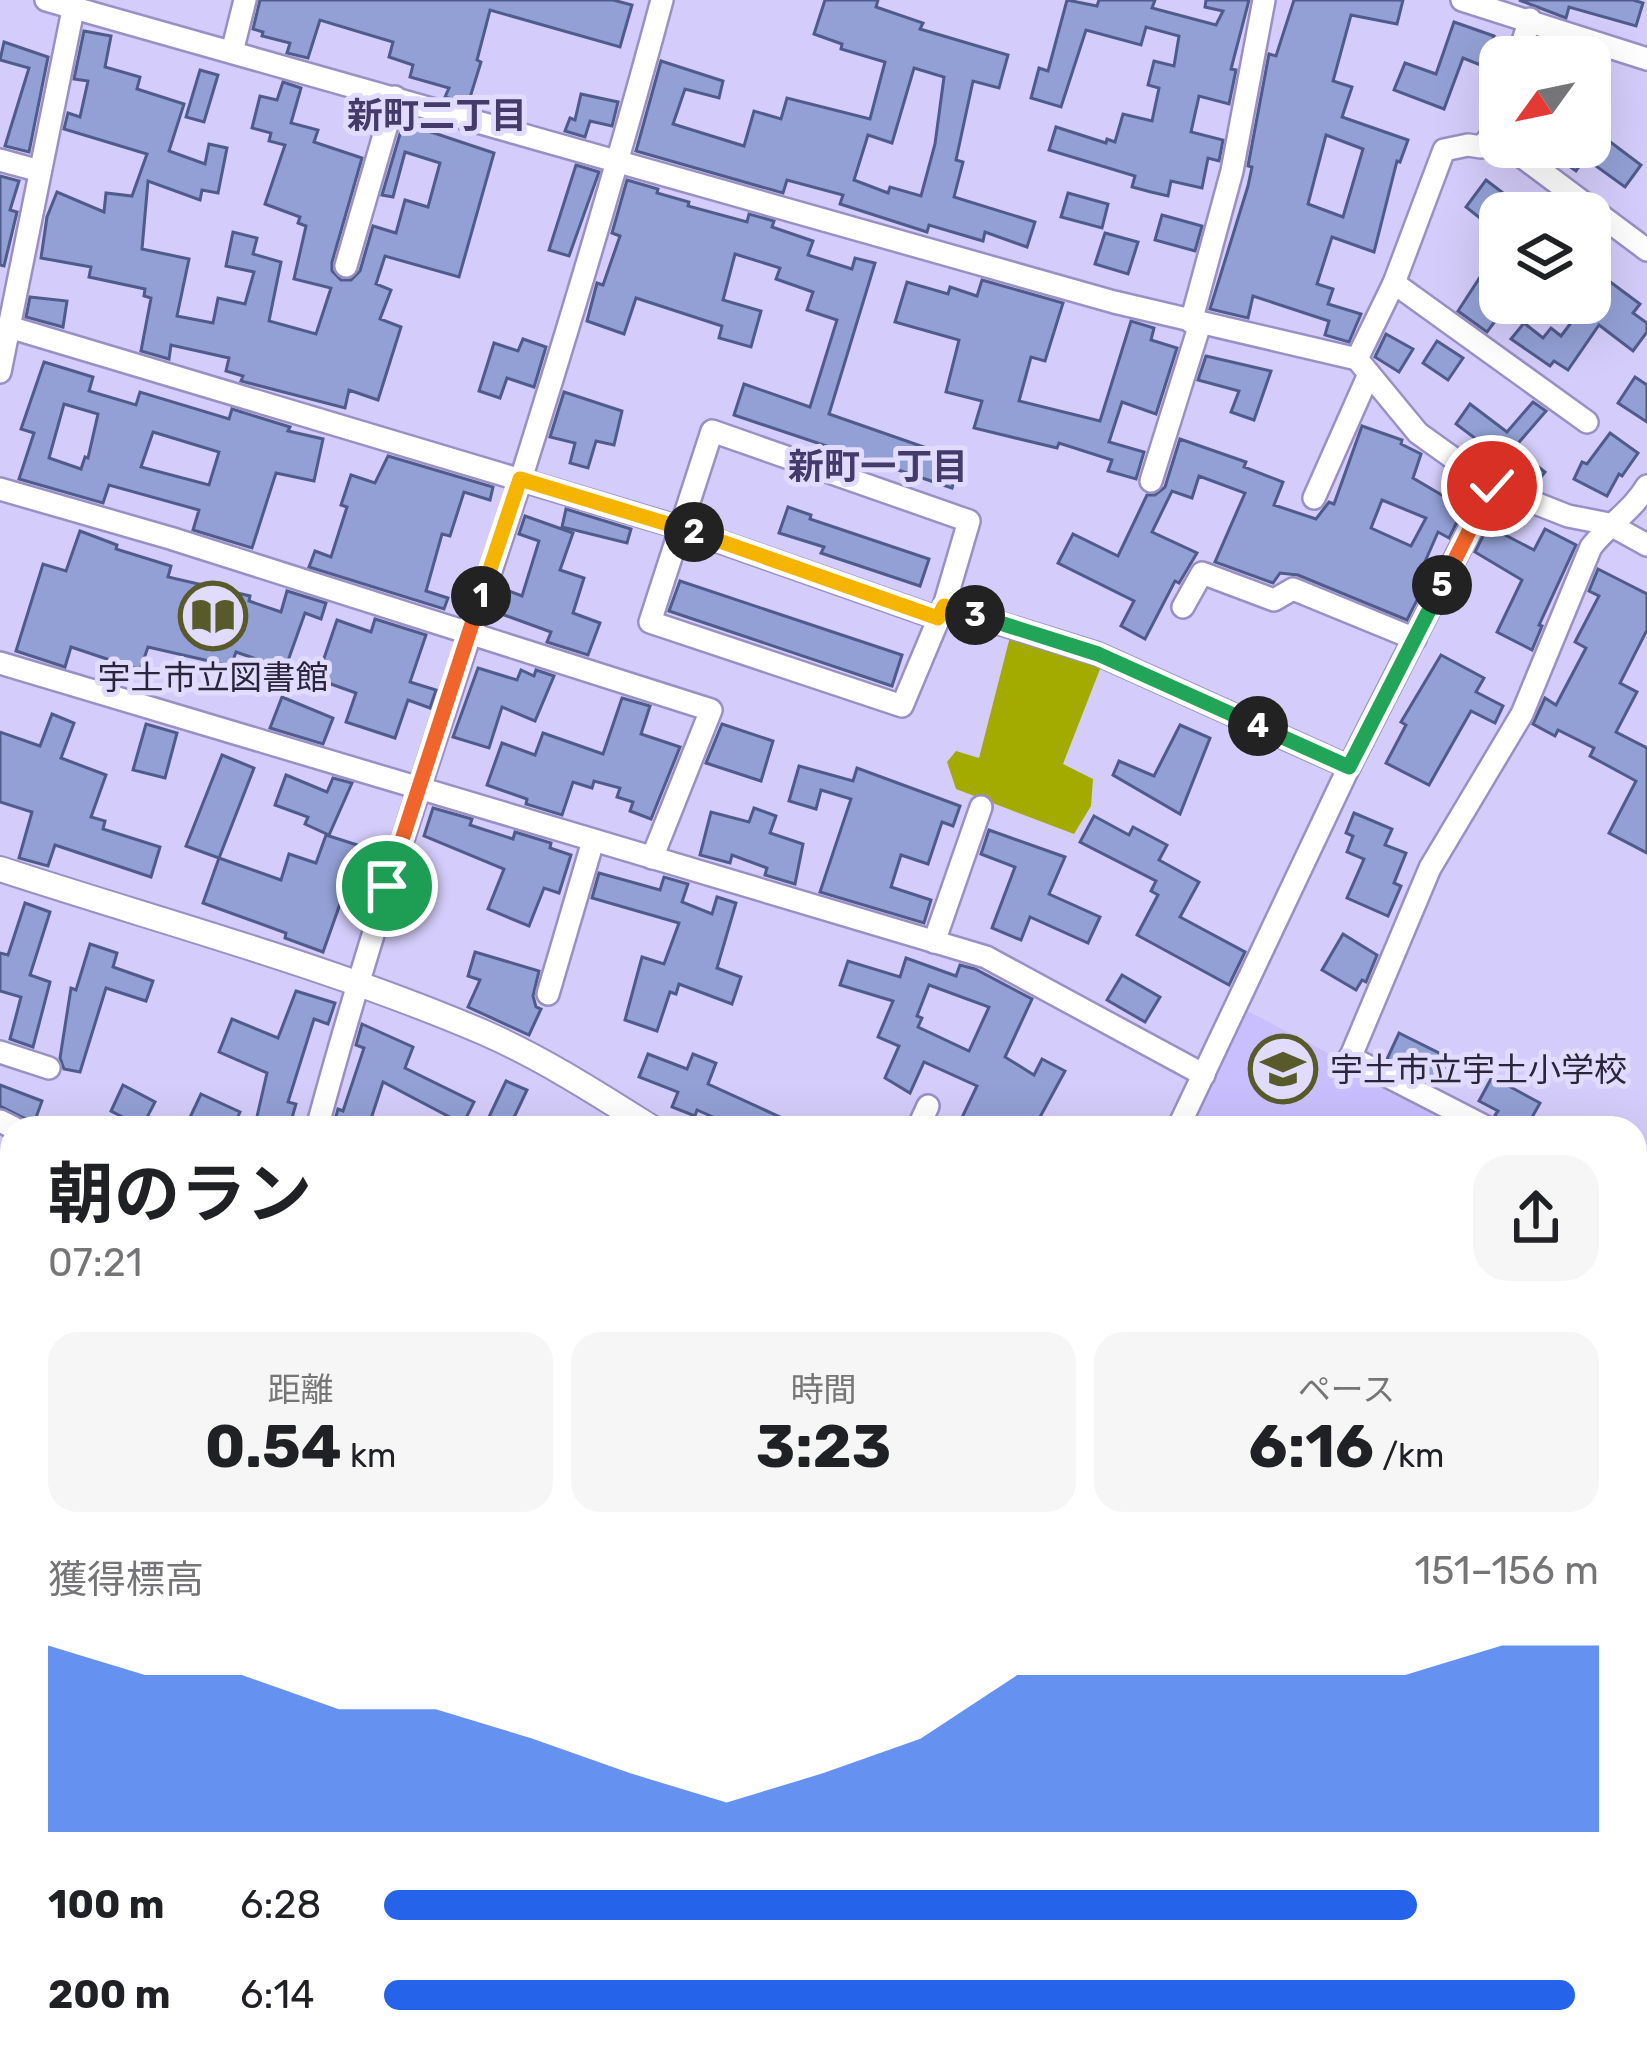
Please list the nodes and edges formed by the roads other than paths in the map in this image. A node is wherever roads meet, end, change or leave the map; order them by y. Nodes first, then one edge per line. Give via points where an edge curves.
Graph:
1 (46, 0) edge
2 (245, 0) edge
3 (662, 0) edge
4 (1264, 0) edge
5 (1462, 0) edge
6 (74, 4) edge
7 (1530, 20) junction
8 (1525, 36) edge
9 (232, 52) junction
10 (1647, 59) edge
11 (395, 97) junction
12 (1479, 147) edge
13 (619, 159) junction
14 (0, 160) edge
15 (1537, 168) edge
16 (40, 171) junction
17 (1647, 250) edge
18 (346, 266) dead end
19 (11, 267) edge
20 (1394, 283) junction
21 (1195, 323) junction
22 (9, 327) junction
23 (1363, 367) junction
24 (0, 372) edge
25 (1587, 422) dead end
26 (520, 479) junction
27 (1151, 481) dead end
28 (1492, 486) junction
29 (1647, 486) edge
30 (0, 489) edge
31 (1315, 498) dead end
32 (1609, 524) junction
33 (678, 527) junction
34 (1647, 545) edge
35 (1184, 607) dead end
36 (941, 612) junction
37 (468, 635) junction
38 (1414, 639) junction
39 (0, 663) edge
40 (1349, 767) junction
41 (418, 788) junction
42 (981, 807) dead end
43 (593, 841) junction
44 (652, 858) junction
45 (0, 869) edge
46 (934, 942) junction
47 (356, 984) junction
48 (548, 994) dead end
49 (0, 1052) edge
50 (49, 1068) dead end
51 (1204, 1076) junction
52 (928, 1106) dead end
53 (320, 1116) edge
54 (632, 1116) edge
55 (923, 1116) edge
56 (1184, 1116) edge
57 (1463, 1116) edge

1 - 6 street
2 - 9 street
3 - 13 street
4 - 21 street
5 - 7 street
6 - 9 street
6 - 16 street
7 - 8 street
7 - 10 street
9 - 11 street
11 - 13 street
11 - 18 street
12 - 20 street via 1444,150
13 - 21 street
13 - 26 street
14 - 16 street
15 - 17 street
16 - 19 street
19 - 22 street
20 - 23 street
20 - 25 street
21 - 23 street
21 - 27 street
22 - 24 street
22 - 26 street
23 - 28 street via 1418,434
23 - 31 street
26 - 33 street
26 - 37 street
28 - 32 street
28 - 38 street
29 - 32 street via 1634,508
30 - 37 street
32 - 34 street
32 - 57 street via 1522,714 1430,868 1349,1060
33 - 36 street
33 - 36 street via 650,622 902,706
33 - 36 street via 712,431 969,521
35 - 38 street via 1202,573 1274,601 1293,589
36 - 40 street via 1098,654
37 - 41 street
37 - 44 street via 711,710
38 - 40 street
39 - 41 street
40 - 51 street
41 - 43 street
41 - 47 street
42 - 46 street
43 - 44 street
43 - 48 street
44 - 46 street
45 - 47 street
46 - 51 street via 986,957
47 - 53 street
47 - 54 street via 528,1054
49 - 50 street
51 - 56 street
52 - 55 street

